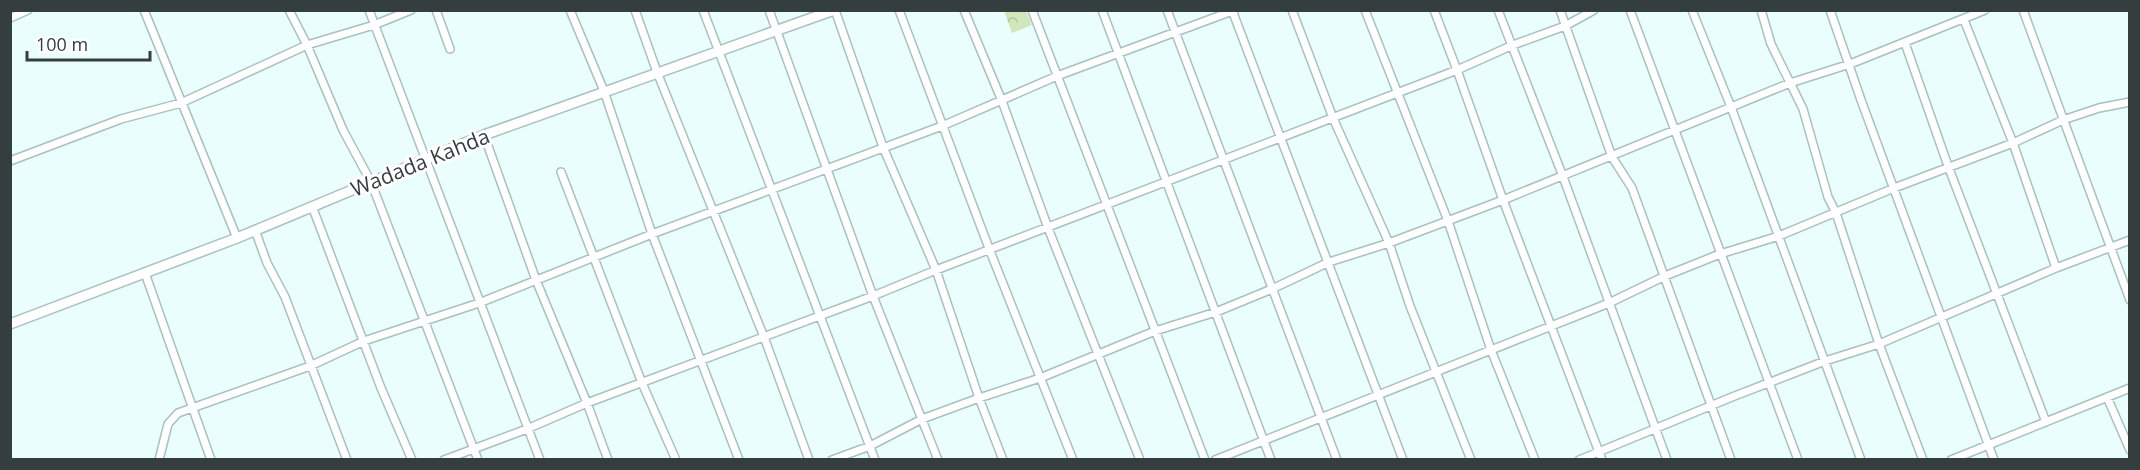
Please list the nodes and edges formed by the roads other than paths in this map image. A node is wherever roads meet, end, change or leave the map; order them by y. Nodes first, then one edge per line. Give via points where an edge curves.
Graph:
1 (28, 10) edge
2 (144, 10) edge
3 (289, 10) edge
4 (369, 10) edge
5 (411, 10) edge
6 (436, 10) edge
7 (570, 10) edge
8 (635, 10) edge
9 (703, 10) edge
10 (769, 10) edge
11 (834, 10) edge
12 (899, 10) edge
13 (964, 10) edge
14 (1032, 10) edge
15 (1102, 10) edge
16 (1167, 10) edge
17 (1292, 10) edge
18 (1365, 10) edge
19 (1434, 10) edge
20 (1498, 10) edge
21 (1560, 10) edge
22 (1594, 10) edge
23 (1630, 10) edge
24 (1692, 10) edge
25 (1761, 10) edge
26 (1830, 10) edge
27 (1985, 10) edge
28 (2023, 10) edge
29 (1233, 11) edge
30 (13, 15) edge
31 (1964, 20) junction
32 (374, 25) junction
33 (1565, 26) junction
34 (776, 30) junction
35 (1175, 33) junction
36 (1905, 43) junction
37 (307, 45) junction
38 (1513, 45) junction
39 (450, 50) dead end
40 (718, 51) junction
41 (1118, 53) junction
42 (1850, 64) junction
43 (1457, 70) junction
44 (657, 72) junction
45 (1057, 76) junction
46 (1790, 83) junction
47 (604, 91) junction
48 (1398, 93) junction
49 (1002, 101) junction
50 (2130, 102) edge
51 (182, 103) junction
52 (1731, 107) junction
53 (1333, 118) junction
54 (2063, 120) junction
55 (942, 126) junction
56 (1676, 129) junction
57 (484, 135) junction
58 (1281, 138) junction
59 (2013, 143) junction
60 (883, 147) junction
61 (1612, 157) junction
62 (426, 158) junction
63 (1223, 159) junction
64 (10, 161) edge
65 (1948, 166) junction
66 (826, 168) junction
67 (561, 172) dead end
68 (1562, 174) junction
69 (1167, 181) junction
70 (371, 182) junction
71 (1894, 188) junction
72 (771, 189) junction
73 (1503, 200) junction
74 (1107, 204) junction
75 (312, 206) junction
76 (713, 211) junction
77 (1836, 213) junction
78 (1448, 221) junction
79 (1048, 228) junction
80 (255, 230) junction
81 (652, 234) junction
82 (1779, 236) junction
83 (237, 238) junction
84 (2130, 240) edge
85 (1389, 243) junction
86 (2110, 247) junction
87 (990, 251) junction
88 (1720, 254) junction
89 (595, 257) junction
90 (1329, 262) junction
91 (2056, 268) junction
92 (936, 270) junction
93 (145, 273) junction
94 (1665, 276) junction
95 (536, 280) junction
96 (1272, 289) junction
97 (1997, 294) junction
98 (873, 296) junction
99 (2130, 300) edge
100 (479, 303) junction
101 (1609, 303) junction
102 (1216, 312) junction
103 (820, 315) junction
104 (1942, 316) junction
105 (424, 321) junction
106 (10, 324) edge
107 (1551, 326) junction
108 (1155, 331) junction
109 (764, 337) junction
110 (364, 340) junction
111 (1879, 344) junction
112 (1491, 350) junction
113 (1100, 355) junction
114 (701, 360) junction
115 (1825, 362) junction
116 (310, 366) junction
117 (1435, 372) junction
118 (1040, 378) junction
119 (642, 383) junction
120 (1769, 384) junction
121 (2130, 388) edge
122 (1377, 395) junction
123 (2107, 397) junction
124 (979, 398) junction
125 (587, 403) junction
126 (1711, 406) junction
127 (192, 408) junction
128 (1321, 418) junction
129 (922, 419) junction
130 (2046, 422) junction
131 (1655, 428) junction
132 (528, 429) junction
133 (1264, 440) junction
134 (1989, 444) junction
135 (870, 446) junction
136 (474, 449) junction
137 (2130, 450) edge
138 (1599, 451) junction
139 (159, 459) edge
140 (211, 459) edge
141 (347, 459) edge
142 (412, 459) edge
143 (444, 459) edge
144 (478, 459) edge
145 (540, 459) edge
146 (608, 459) edge
147 (676, 459) edge
148 (739, 459) edge
149 (809, 459) edge
150 (832, 459) edge
151 (875, 459) edge
152 (938, 459) edge
153 (1003, 459) edge
154 (1073, 459) edge
155 (1140, 459) edge
156 (1205, 459) edge
157 (1215, 459) edge
158 (1271, 459) edge
159 (1336, 459) edge
160 (1403, 459) edge
161 (1471, 459) edge
162 (1536, 459) edge
163 (1579, 459) edge
164 (1602, 459) edge
165 (1667, 459) edge
166 (1731, 459) edge
167 (1798, 459) edge
168 (1861, 459) edge
169 (1923, 459) edge
170 (1951, 459) edge
171 (1994, 459) edge

1 - 30 street
2 - 51 street
3 - 37 street
4 - 32 street
5 - 32 street
6 - 39 street
7 - 47 street
8 - 44 street
9 - 40 street
10 - 34 street
11 - 34 main road, Wadada Kahda
11 - 60 street
12 - 55 street
13 - 49 street
14 - 45 street
15 - 41 street
16 - 35 street
17 - 53 street
18 - 48 street
19 - 43 street
20 - 38 street
21 - 33 street
22 - 33 street
23 - 56 street
24 - 52 street
25 - 46 street via 1771,44
26 - 42 street
27 - 31 street
28 - 54 street
29 - 35 street
29 - 58 street
31 - 36 street
31 - 59 street
32 - 37 street
32 - 62 street
33 - 38 street
33 - 61 street
34 - 40 main road, Wadada Kahda
34 - 66 street
35 - 41 street
35 - 63 street
36 - 42 street
36 - 65 street
37 - 51 street
37 - 70 street via 343,130
38 - 43 street
38 - 68 street
40 - 44 main road, Wadada Kahda
40 - 72 street
41 - 45 street
41 - 69 street
42 - 46 street
42 - 71 street
43 - 48 street
43 - 73 street
44 - 47 main road, Wadada Kahda
44 - 76 street
45 - 49 street
45 - 74 street
46 - 52 street
46 - 77 street via 1803,110
47 - 57 main road, Wadada Kahda
47 - 81 street
48 - 53 street
48 - 78 street
49 - 55 street
49 - 79 street
50 - 54 street
51 - 64 street via 121,119
51 - 83 street
52 - 56 street
52 - 82 street
53 - 58 street
53 - 85 street
54 - 59 street
54 - 86 street
55 - 60 street
55 - 87 street
56 - 61 street
56 - 88 street
57 - 62 main road, Wadada Kahda
57 - 95 street
58 - 63 street
58 - 90 street
59 - 65 street
59 - 91 street
60 - 66 street
60 - 92 street
61 - 68 street
61 - 94 street via 1632,188
62 - 70 main road, Wadada Kahda
62 - 100 street
63 - 69 street
63 - 96 street
65 - 71 street
65 - 97 street
66 - 72 street
66 - 98 street
67 - 89 street
68 - 73 street
68 - 101 street
69 - 74 street
69 - 102 street
70 - 75 main road, Wadada Kahda
70 - 105 street
71 - 77 street
71 - 104 street
72 - 76 street
72 - 103 street
73 - 78 street
73 - 107 street
74 - 79 street
74 - 108 street
75 - 80 main road, Wadada Kahda
75 - 110 street
76 - 81 street
76 - 109 street
77 - 82 street
77 - 111 street
78 - 85 street
78 - 112 street
79 - 87 street
79 - 113 street
80 - 83 main road, Wadada Kahda
80 - 116 street
81 - 89 street
81 - 114 street
82 - 88 street
82 - 115 street
83 - 93 main road, Wadada Kahda
84 - 86 street
85 - 90 street
85 - 117 street
86 - 91 street
86 - 99 street
87 - 92 street
87 - 118 street
88 - 94 street
88 - 120 street
89 - 95 street
89 - 119 street
90 - 96 street
90 - 122 street
91 - 97 street
92 - 98 street
92 - 124 street
93 - 106 main road, Wadada Kahda
93 - 127 street
94 - 101 street
94 - 126 street
95 - 100 street
95 - 125 street
96 - 102 street
96 - 128 street
97 - 104 street
97 - 130 street
98 - 103 street
98 - 129 street
100 - 105 street
100 - 132 street
101 - 107 street
101 - 131 street
102 - 108 street
102 - 133 street
103 - 109 street
103 - 135 street
104 - 111 street
104 - 134 street
105 - 110 street
105 - 136 street
107 - 112 street
107 - 138 street
108 - 113 street
108 - 156 street
109 - 114 street
109 - 149 street
110 - 116 street
110 - 142 street
111 - 115 street
111 - 169 street
112 - 117 street
112 - 162 street
113 - 118 street
113 - 155 street
114 - 119 street
114 - 148 street
115 - 120 street
115 - 168 street
116 - 127 street
116 - 141 street
117 - 122 street
117 - 161 street
118 - 124 street
118 - 154 street
119 - 125 street
119 - 147 street
120 - 126 street
120 - 167 street
121 - 123 street
122 - 128 street
122 - 160 street
123 - 130 street
123 - 137 street
124 - 129 street
124 - 153 street
125 - 132 street
125 - 146 street
126 - 131 street
126 - 166 street
127 - 139 street via 168,424
127 - 140 street
128 - 133 street
128 - 159 street
129 - 135 street
129 - 152 street
130 - 134 street
131 - 138 street
131 - 165 street
132 - 136 street
132 - 145 street
133 - 157 street
133 - 158 street
134 - 170 street
134 - 171 street
135 - 150 street
135 - 151 street
136 - 143 street
136 - 144 street
138 - 163 street
138 - 164 street

